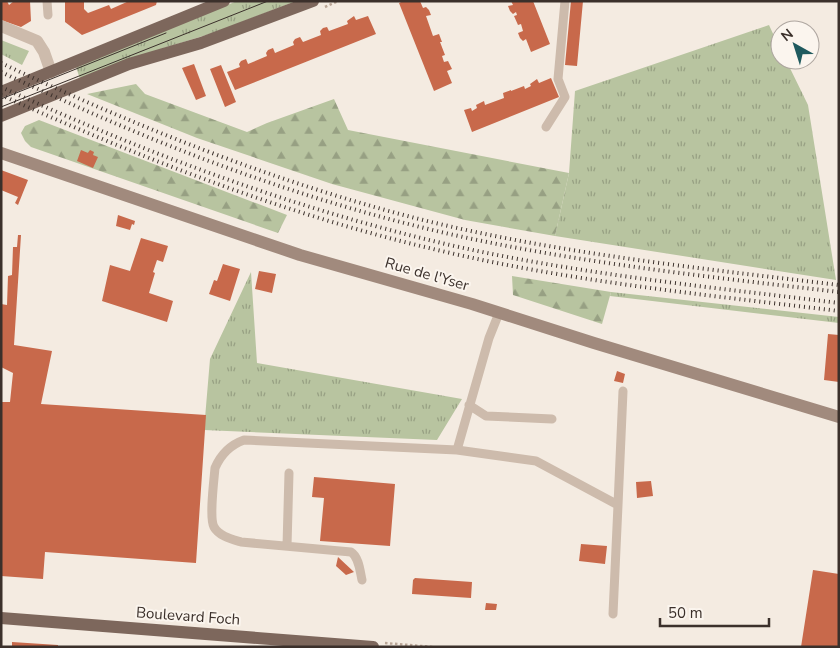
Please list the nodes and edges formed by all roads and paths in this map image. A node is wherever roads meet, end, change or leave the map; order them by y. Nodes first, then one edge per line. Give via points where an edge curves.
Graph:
1 (47, 1) edge
2 (223, 1) edge
3 (313, 1) edge
4 (565, 1) edge
5 (206, 4) edge
6 (48, 15) dead end
7 (1, 26) edge
8 (51, 72) junction
9 (1, 92) edge
10 (1, 116) edge
11 (546, 127) dead end
12 (1, 144) edge
13 (5, 155) edge
14 (499, 312) junction
15 (623, 391) dead end
16 (469, 406) junction
17 (839, 417) edge
18 (552, 419) dead end
19 (457, 450) junction
20 (289, 473) dead end
21 (618, 505) junction
22 (287, 546) junction
23 (362, 580) dead end
24 (613, 614) dead end
25 (1, 618) edge
26 (423, 646) edge
27 (373, 647) edge
28 (433, 647) edge

1 - 6 lane
2 - 5 main road
3 - 10 main road via 201,43 129,64
4 - 11 lane via 558,79 565,97
5 - 8 main road
7 - 8 street via 37,41
8 - 9 main road
12 - 13 street, Rue de l'Yser
13 - 14 street, Rue de l'Yser via 300,255
14 - 16 lane
14 - 17 street, Rue de l'Yser
15 - 21 lane
16 - 18 lane via 486,416
16 - 19 lane
19 - 21 lane via 536,461
19 - 22 lane via 244,440 235,444 223,454 215,468 214,527 224,536 241,542
20 - 22 lane
21 - 24 lane
22 - 23 lane via 351,552 358,561
25 - 27 main road, Boulevard Foch
26 - 28 path

